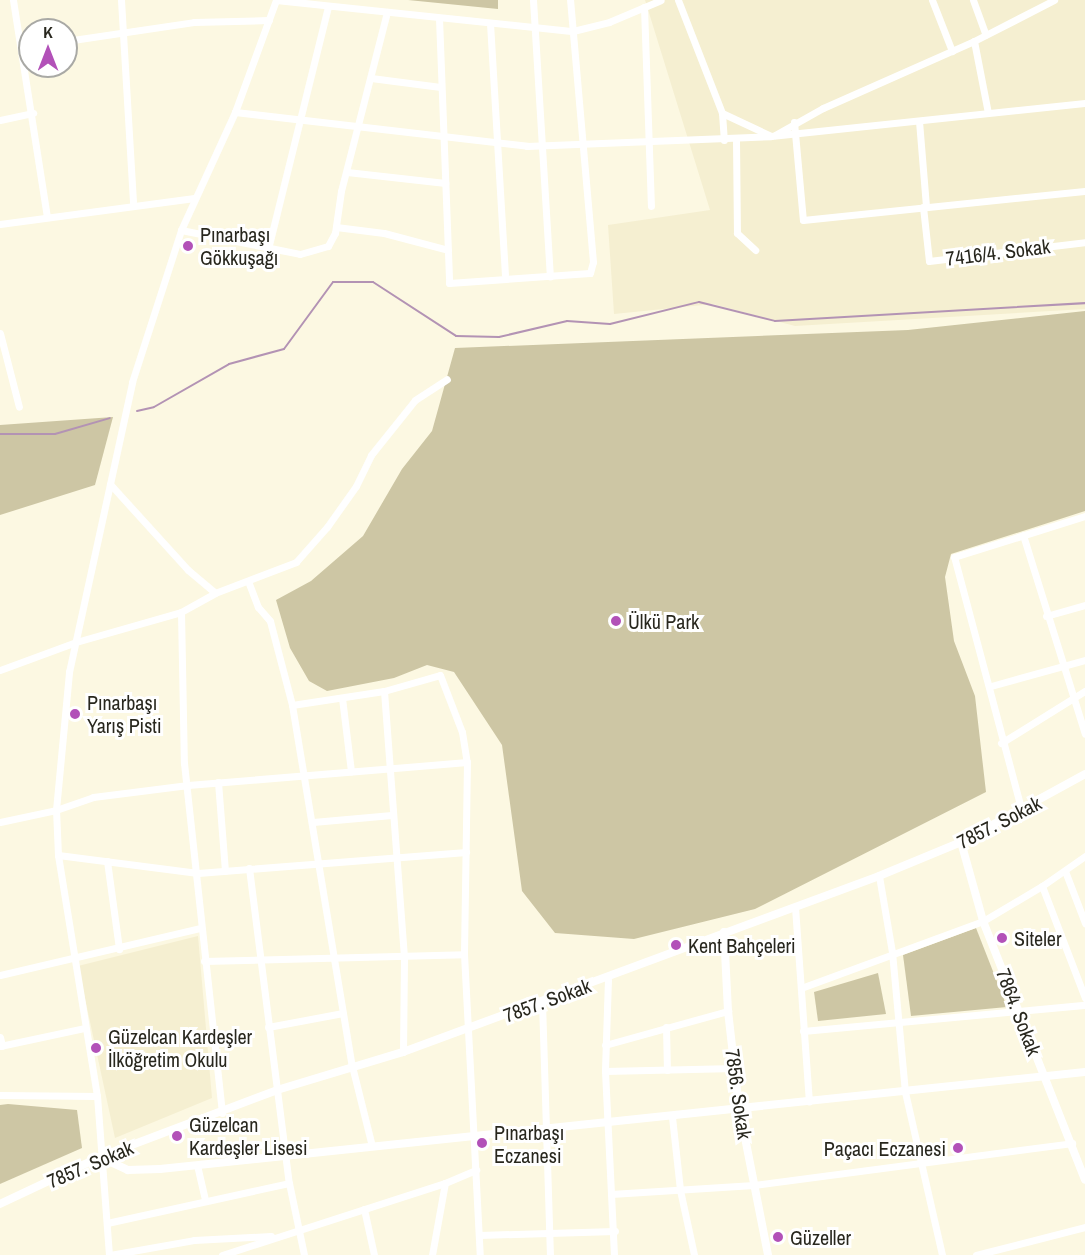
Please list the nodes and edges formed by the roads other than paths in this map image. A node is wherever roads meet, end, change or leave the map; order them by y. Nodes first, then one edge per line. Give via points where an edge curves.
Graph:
1 (13, 0) edge
2 (121, 0) edge
3 (276, 0) edge
4 (533, 0) edge
5 (570, 0) edge
6 (661, 0) edge
7 (678, 0) edge
8 (932, 0) edge
9 (973, 0) edge
10 (1054, 0) edge
11 (328, 6) junction
12 (644, 7) junction
13 (387, 12) junction
14 (439, 18) junction
15 (269, 20) junction
16 (490, 23) junction
17 (534, 27) junction
18 (573, 31) junction
19 (122, 32) junction
20 (18, 34) edge
21 (986, 35) junction
22 (78, 39) edge
23 (974, 41) junction
24 (952, 51) junction
25 (26, 78) edge
26 (372, 78) junction
27 (440, 87) junction
28 (1085, 103) edge
29 (235, 112) junction
30 (33, 113) junction
31 (722, 113) junction
32 (988, 113) junction
33 (300, 118) junction
34 (0, 120) edge
35 (919, 121) junction
36 (794, 122) junction
37 (360, 125) junction
38 (443, 136) junction
39 (772, 136) junction
40 (796, 136) junction
41 (724, 140) junction
42 (736, 140) junction
43 (495, 143) junction
44 (648, 144) junction
45 (539, 146) junction
46 (584, 147) junction
47 (347, 172) junction
48 (445, 183) junction
49 (1085, 191) edge
50 (194, 198) junction
51 (133, 205) junction
52 (651, 206) dead end
53 (925, 207) junction
54 (47, 216) junction
55 (0, 224) edge
56 (336, 227) junction
57 (181, 230) junction
58 (1085, 242) edge
59 (268, 249) junction
60 (447, 250) junction
61 (755, 250) dead end
62 (549, 276) junction
63 (505, 279) junction
64 (0, 333) edge
65 (447, 379) dead end
66 (19, 407) dead end
67 (110, 484) junction
68 (1085, 516) edge
69 (1023, 535) junction
70 (248, 580) junction
71 (215, 593) junction
72 (1085, 605) edge
73 (181, 612) junction
74 (1046, 616) junction
75 (76, 642) junction
76 (1085, 660) edge
77 (1065, 667) junction
78 (0, 670) edge
79 (991, 686) junction
80 (384, 691) junction
81 (1085, 692) edge
82 (342, 698) junction
83 (1074, 699) junction
84 (292, 705) junction
85 (1085, 734) edge
86 (1001, 743) junction
87 (467, 762) junction
88 (389, 768) junction
89 (351, 771) junction
90 (1085, 774) edge
91 (305, 775) junction
92 (218, 782) junction
93 (188, 785) junction
94 (56, 810) junction
95 (1022, 812) junction
96 (392, 815) junction
97 (0, 822) edge
98 (314, 822) junction
99 (961, 842) junction
100 (466, 852) junction
101 (58, 855) junction
102 (394, 856) junction
103 (1085, 856) edge
104 (107, 861) junction
105 (317, 863) junction
106 (249, 868) junction
107 (225, 871) junction
108 (1065, 871) junction
109 (198, 873) junction
110 (879, 876) junction
111 (1041, 886) junction
112 (795, 907) junction
113 (983, 921) junction
114 (1085, 923) edge
115 (200, 928) junction
116 (724, 932) junction
117 (119, 949) junction
118 (892, 952) junction
119 (464, 954) junction
120 (260, 957) junction
121 (404, 958) junction
122 (74, 959) junction
123 (333, 959) junction
124 (204, 961) junction
125 (0, 975) edge
126 (608, 979) junction
127 (801, 988) junction
128 (1085, 998) edge
129 (542, 1002) junction
130 (1085, 1005) edge
131 (728, 1011) junction
132 (343, 1013) junction
133 (1022, 1014) junction
134 (898, 1023) junction
135 (666, 1027) junction
136 (85, 1028) junction
137 (268, 1028) junction
138 (467, 1029) junction
139 (803, 1030) junction
140 (0, 1037) edge
141 (605, 1045) junction
142 (1, 1046) edge
143 (403, 1052) junction
144 (352, 1066) junction
145 (736, 1068) junction
146 (667, 1070) junction
147 (605, 1071) junction
148 (1085, 1072) edge
149 (1043, 1076) junction
150 (277, 1090) junction
151 (905, 1092) junction
152 (0, 1095) edge
153 (97, 1096) junction
154 (809, 1101) junction
155 (739, 1107) junction
156 (222, 1113) junction
157 (672, 1117) junction
158 (607, 1123) junction
159 (547, 1129) junction
160 (473, 1136) junction
161 (1072, 1143) junction
162 (372, 1146) junction
163 (285, 1154) junction
164 (100, 1157) junction
165 (919, 1162) junction
166 (197, 1164) junction
167 (476, 1170) junction
168 (1085, 1180) edge
169 (289, 1183) junction
170 (445, 1184) junction
171 (754, 1185) junction
172 (680, 1190) junction
173 (611, 1194) junction
174 (205, 1199) junction
175 (0, 1204) edge
176 (364, 1209) junction
177 (107, 1223) junction
178 (1085, 1227) edge
179 (297, 1228) junction
180 (615, 1231) junction
181 (549, 1232) junction
182 (479, 1235) junction
183 (277, 1236) junction
184 (110, 1255) edge
185 (223, 1255) edge
186 (304, 1255) edge
187 (374, 1255) edge
188 (432, 1255) edge
189 (480, 1255) edge
190 (550, 1255) edge
191 (614, 1255) edge
192 (694, 1255) edge
193 (768, 1255) edge
194 (942, 1255) edge
195 (976, 1255) edge

1 - 20 street
2 - 19 street
3 - 11 street
3 - 15 street
4 - 17 street
5 - 18 street
6 - 12 street
7 - 31 street
8 - 24 street
9 - 21 street
10 - 21 street
11 - 13 street
11 - 33 street
12 - 18 street
12 - 44 street
13 - 14 street
13 - 26 street
14 - 16 street
14 - 27 street
15 - 19 street via 194,22
15 - 29 street
16 - 17 street
16 - 43 street
17 - 18 street
17 - 45 street
18 - 46 street
19 - 22 street
19 - 51 street
21 - 23 street
23 - 24 street
23 - 32 street
24 - 36 street
25 - 30 street
26 - 27 street
26 - 37 street
27 - 38 street
28 - 32 street
29 - 33 street
29 - 50 street
30 - 34 street
30 - 54 street
31 - 39 street
31 - 41 street
32 - 35 street
33 - 37 street
33 - 59 street
35 - 40 street
35 - 53 street
36 - 39 street
36 - 40 street
37 - 38 street
37 - 47 street
38 - 43 street
38 - 48 street
39 - 40 street
39 - 42 street
40 - 53 street via 803,220
41 - 42 street
41 - 44 street
42 - 61 street via 737,233
43 - 45 street
43 - 63 street
44 - 46 street
44 - 52 street
45 - 46 street
45 - 62 street
46 - 62 street via 593,262 590,273
47 - 48 street
47 - 56 street
48 - 60 street
49 - 53 street
50 - 51 street
50 - 57 street
51 - 54 street
53 - 58 street, 7416/4. Sokak via 929,261
54 - 55 street
56 - 59 street via 328,246 313,252
56 - 60 street via 384,232
57 - 59 street
57 - 67 street via 132,382
60 - 63 street via 449,283
62 - 63 street
64 - 66 street
65 - 70 street via 414,400 371,455 356,486 327,527 296,562
67 - 71 street via 188,570
67 - 75 street
68 - 69 street
69 - 74 street
69 - 79 street via 954,557
70 - 71 street
70 - 84 street via 258,606 270,621
71 - 73 street
72 - 74 street
73 - 75 street
73 - 93 street via 184,763
74 - 77 street
75 - 78 street
75 - 94 street
76 - 77 street
77 - 79 street
77 - 83 street
79 - 86 street
80 - 82 street
80 - 87 street via 440,675 462,732
80 - 88 street
81 - 83 street
82 - 84 street
82 - 89 street
83 - 85 street
83 - 86 street
84 - 91 street
86 - 95 street
87 - 88 street
87 - 100 street
88 - 89 street
88 - 96 street
89 - 91 street
90 - 95 street, 7857. Sokak
91 - 92 street
91 - 98 street
92 - 93 street
92 - 107 street
93 - 94 street via 93,797
93 - 109 street
94 - 97 street
94 - 101 street
95 - 99 street, 7857. Sokak
96 - 98 street
96 - 102 street
98 - 105 street
99 - 110 street, 7857. Sokak
99 - 113 street, 7864. Sokak
100 - 102 street
100 - 119 street
101 - 104 street
101 - 122 street
102 - 105 street
102 - 121 street
103 - 108 street
104 - 109 street
104 - 117 street
105 - 106 street
105 - 123 street
106 - 107 street
106 - 120 street
107 - 109 street
108 - 111 street
108 - 114 street
109 - 115 street
110 - 112 street, 7857. Sokak
110 - 118 street
111 - 113 street
111 - 128 street
112 - 116 street, 7857. Sokak
112 - 127 street
113 - 118 street
113 - 133 street, 7864. Sokak
115 - 117 street
115 - 124 street
116 - 126 street, 7857. Sokak
116 - 131 street, 7856. Sokak
117 - 122 street
118 - 127 street
118 - 134 street
119 - 121 street
119 - 138 street
120 - 123 street
120 - 124 street
120 - 137 street
121 - 123 street
121 - 143 street
122 - 125 street
122 - 136 street
123 - 132 street
124 - 156 street
126 - 129 street, 7857. Sokak
126 - 141 street
127 - 139 street
129 - 138 street, 7857. Sokak
129 - 159 street
130 - 133 street
131 - 135 street
131 - 145 street, 7856. Sokak
132 - 137 street
132 - 144 street
133 - 134 street
133 - 149 street, 7864. Sokak
134 - 139 street
134 - 151 street
135 - 141 street
135 - 146 street
136 - 142 street
136 - 153 street
137 - 150 street
138 - 143 street, 7857. Sokak
138 - 160 street
139 - 154 street
140 - 142 street
141 - 147 street
143 - 144 street, 7857. Sokak
144 - 150 street, 7857. Sokak
144 - 162 street
145 - 146 street
145 - 155 street, 7856. Sokak
146 - 147 street
147 - 158 street
148 - 149 street
149 - 151 street
149 - 161 street, 7864. Sokak
150 - 156 street, 7857. Sokak
150 - 163 street
151 - 154 street
151 - 165 street
152 - 153 street
153 - 164 street
154 - 155 street
155 - 157 street
155 - 171 street, 7856. Sokak
156 - 164 street, 7857. Sokak
157 - 158 street
157 - 172 street
158 - 159 street
158 - 173 street
159 - 160 street
159 - 181 street
160 - 162 street
160 - 167 street
161 - 165 street
161 - 168 street, 7864. Sokak
162 - 163 street
163 - 166 street
163 - 169 street
164 - 166 street via 128,1170
164 - 175 street, 7857. Sokak
164 - 177 street
165 - 171 street
165 - 194 street
166 - 174 street
167 - 170 street
167 - 182 street
169 - 174 street
169 - 179 street
170 - 176 street
170 - 188 street
171 - 172 street
171 - 193 street, 7856. Sokak
172 - 173 street
172 - 192 street
173 - 180 street
174 - 177 street via 149,1216
176 - 179 street
176 - 187 street
177 - 184 street
178 - 195 street
179 - 183 street
179 - 186 street
180 - 181 street
180 - 191 street
181 - 182 street
181 - 190 street
182 - 189 street
183 - 184 street via 204,1239
183 - 185 street

